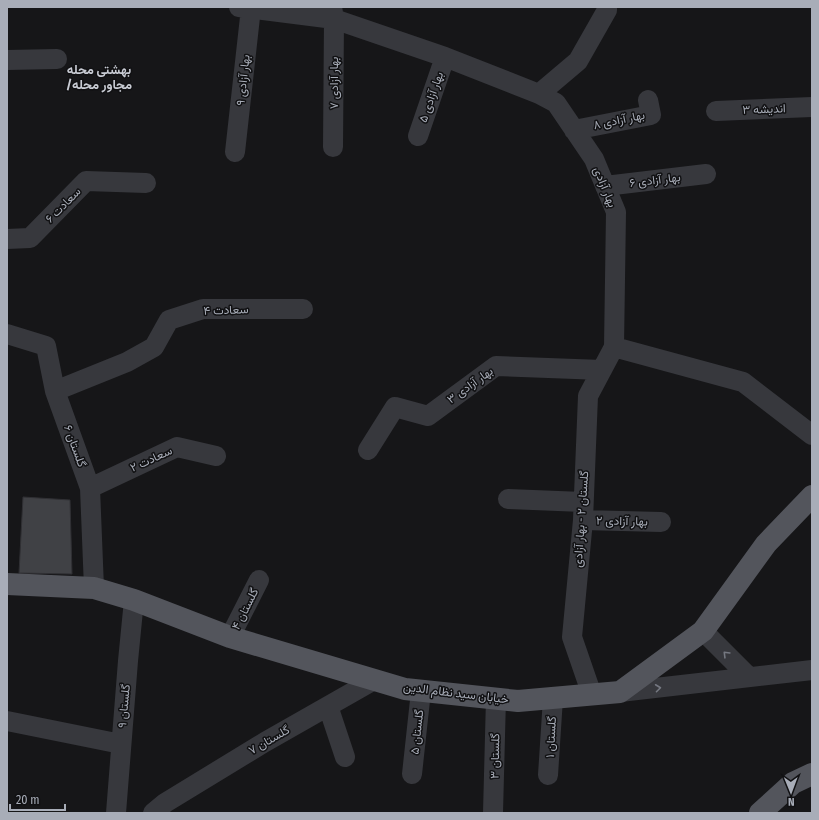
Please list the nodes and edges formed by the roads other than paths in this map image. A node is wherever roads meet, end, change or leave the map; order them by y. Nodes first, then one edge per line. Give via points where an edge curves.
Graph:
1 (245, 8) edge
2 (605, 8) edge
3 (333, 13) edge
4 (445, 57) junction
5 (57, 59) dead end
6 (7, 60) edge
7 (539, 94) junction
8 (648, 100) dead end
9 (812, 107) edge
10 (716, 111) dead end
11 (574, 130) junction
12 (418, 136) dead end
13 (333, 147) dead end
14 (235, 152) dead end
15 (706, 174) dead end
16 (146, 183) dead end
17 (605, 186) junction
18 (7, 240) edge
19 (303, 309) dead end
20 (7, 334) edge
21 (614, 347) junction
22 (602, 370) junction
23 (55, 391) junction
24 (812, 435) edge
25 (368, 450) dead end
26 (216, 456) dead end
27 (90, 488) junction
28 (812, 496) edge
29 (508, 499) dead end
30 (583, 511) junction
31 (661, 522) dead end
32 (259, 580) dead end
33 (7, 584) edge
34 (94, 588) junction
35 (134, 600) junction
36 (703, 631) junction
37 (230, 637) junction
38 (812, 670) edge
39 (749, 677) junction
40 (374, 680) junction
41 (421, 691) junction
42 (620, 692) junction
43 (592, 695) junction
44 (496, 698) junction
45 (553, 698) junction
46 (328, 706) junction
47 (7, 721) edge
48 (121, 744) junction
49 (345, 757) dead end
50 (412, 774) dead end
51 (812, 774) edge
52 (548, 775) dead end
53 (159, 808) edge
54 (116, 813) edge
55 (494, 813) edge
56 (760, 813) edge

1 - 3 street, بهار آزادی
1 - 14 street, بهار آزادی ۹
2 - 7 street via 578,61
3 - 4 street, بهار آزادی
3 - 13 street, بهار آزادی ۷
4 - 7 street, بهار آزادی
4 - 12 street, بهار آزادی ۵
5 - 6 street
7 - 11 street, بهار آزادی via 556,103
8 - 11 street, بهار آزادی ۸ via 651,114
9 - 10 street, اندیشه ۳
11 - 17 street, بهار آزادی via 594,159
15 - 17 street, بهار آزادی ۶
16 - 18 street, سعادت ۶ via 86,180 30,238
17 - 21 street, بهار آزادی via 616,212
19 - 23 street, سعادت ۴ via 203,309 169,320 154,347 127,362
20 - 23 street, گلستان ۶ via 46,346
21 - 22 street, گلستان ۲ - بهار آزادی
21 - 24 street via 743,382
22 - 25 street, بهار آزادی ۳ via 496,366 428,416 395,407
22 - 30 street, گلستان ۲ - بهار آزادی via 588,396
23 - 27 street, گلستان ۶
26 - 27 street, سعادت ۲ via 177,447
27 - 34 street, گلستان ۶
28 - 36 main road via 766,544
29 - 30 street, بهار آزادی ۲
30 - 31 street, بهار آزادی ۲
30 - 43 street, گلستان ۲ - بهار آزادی via 572,637
32 - 37 street, گلستان ۴
33 - 34 main road, خیابان سید نظام الدین
34 - 35 main road, خیابان سید نظام الدین
35 - 37 main road, خیابان سید نظام الدین
35 - 48 street, گلستان ۹
39 -> 36 street
36 - 42 main road
37 - 40 main road, خیابان سید نظام الدین
38 - 39 street
42 -> 39 street
40 - 41 main road, خیابان سید نظام الدین
40 - 46 street, گلستان ۷
41 - 44 main road, خیابان سید نظام الدین
41 - 50 street, گلستان ۵
42 - 43 main road, خیابان سید نظام الدین
43 - 45 main road, خیابان سید نظام الدین
44 - 45 main road, خیابان سید نظام الدین via 518,701
44 - 55 street, گلستان ۳
45 - 52 street, گلستان ۱
46 - 49 street
46 - 53 street, گلستان ۷
47 - 48 street
48 - 54 street, گلستان ۹
51 - 56 main road via 793,783

